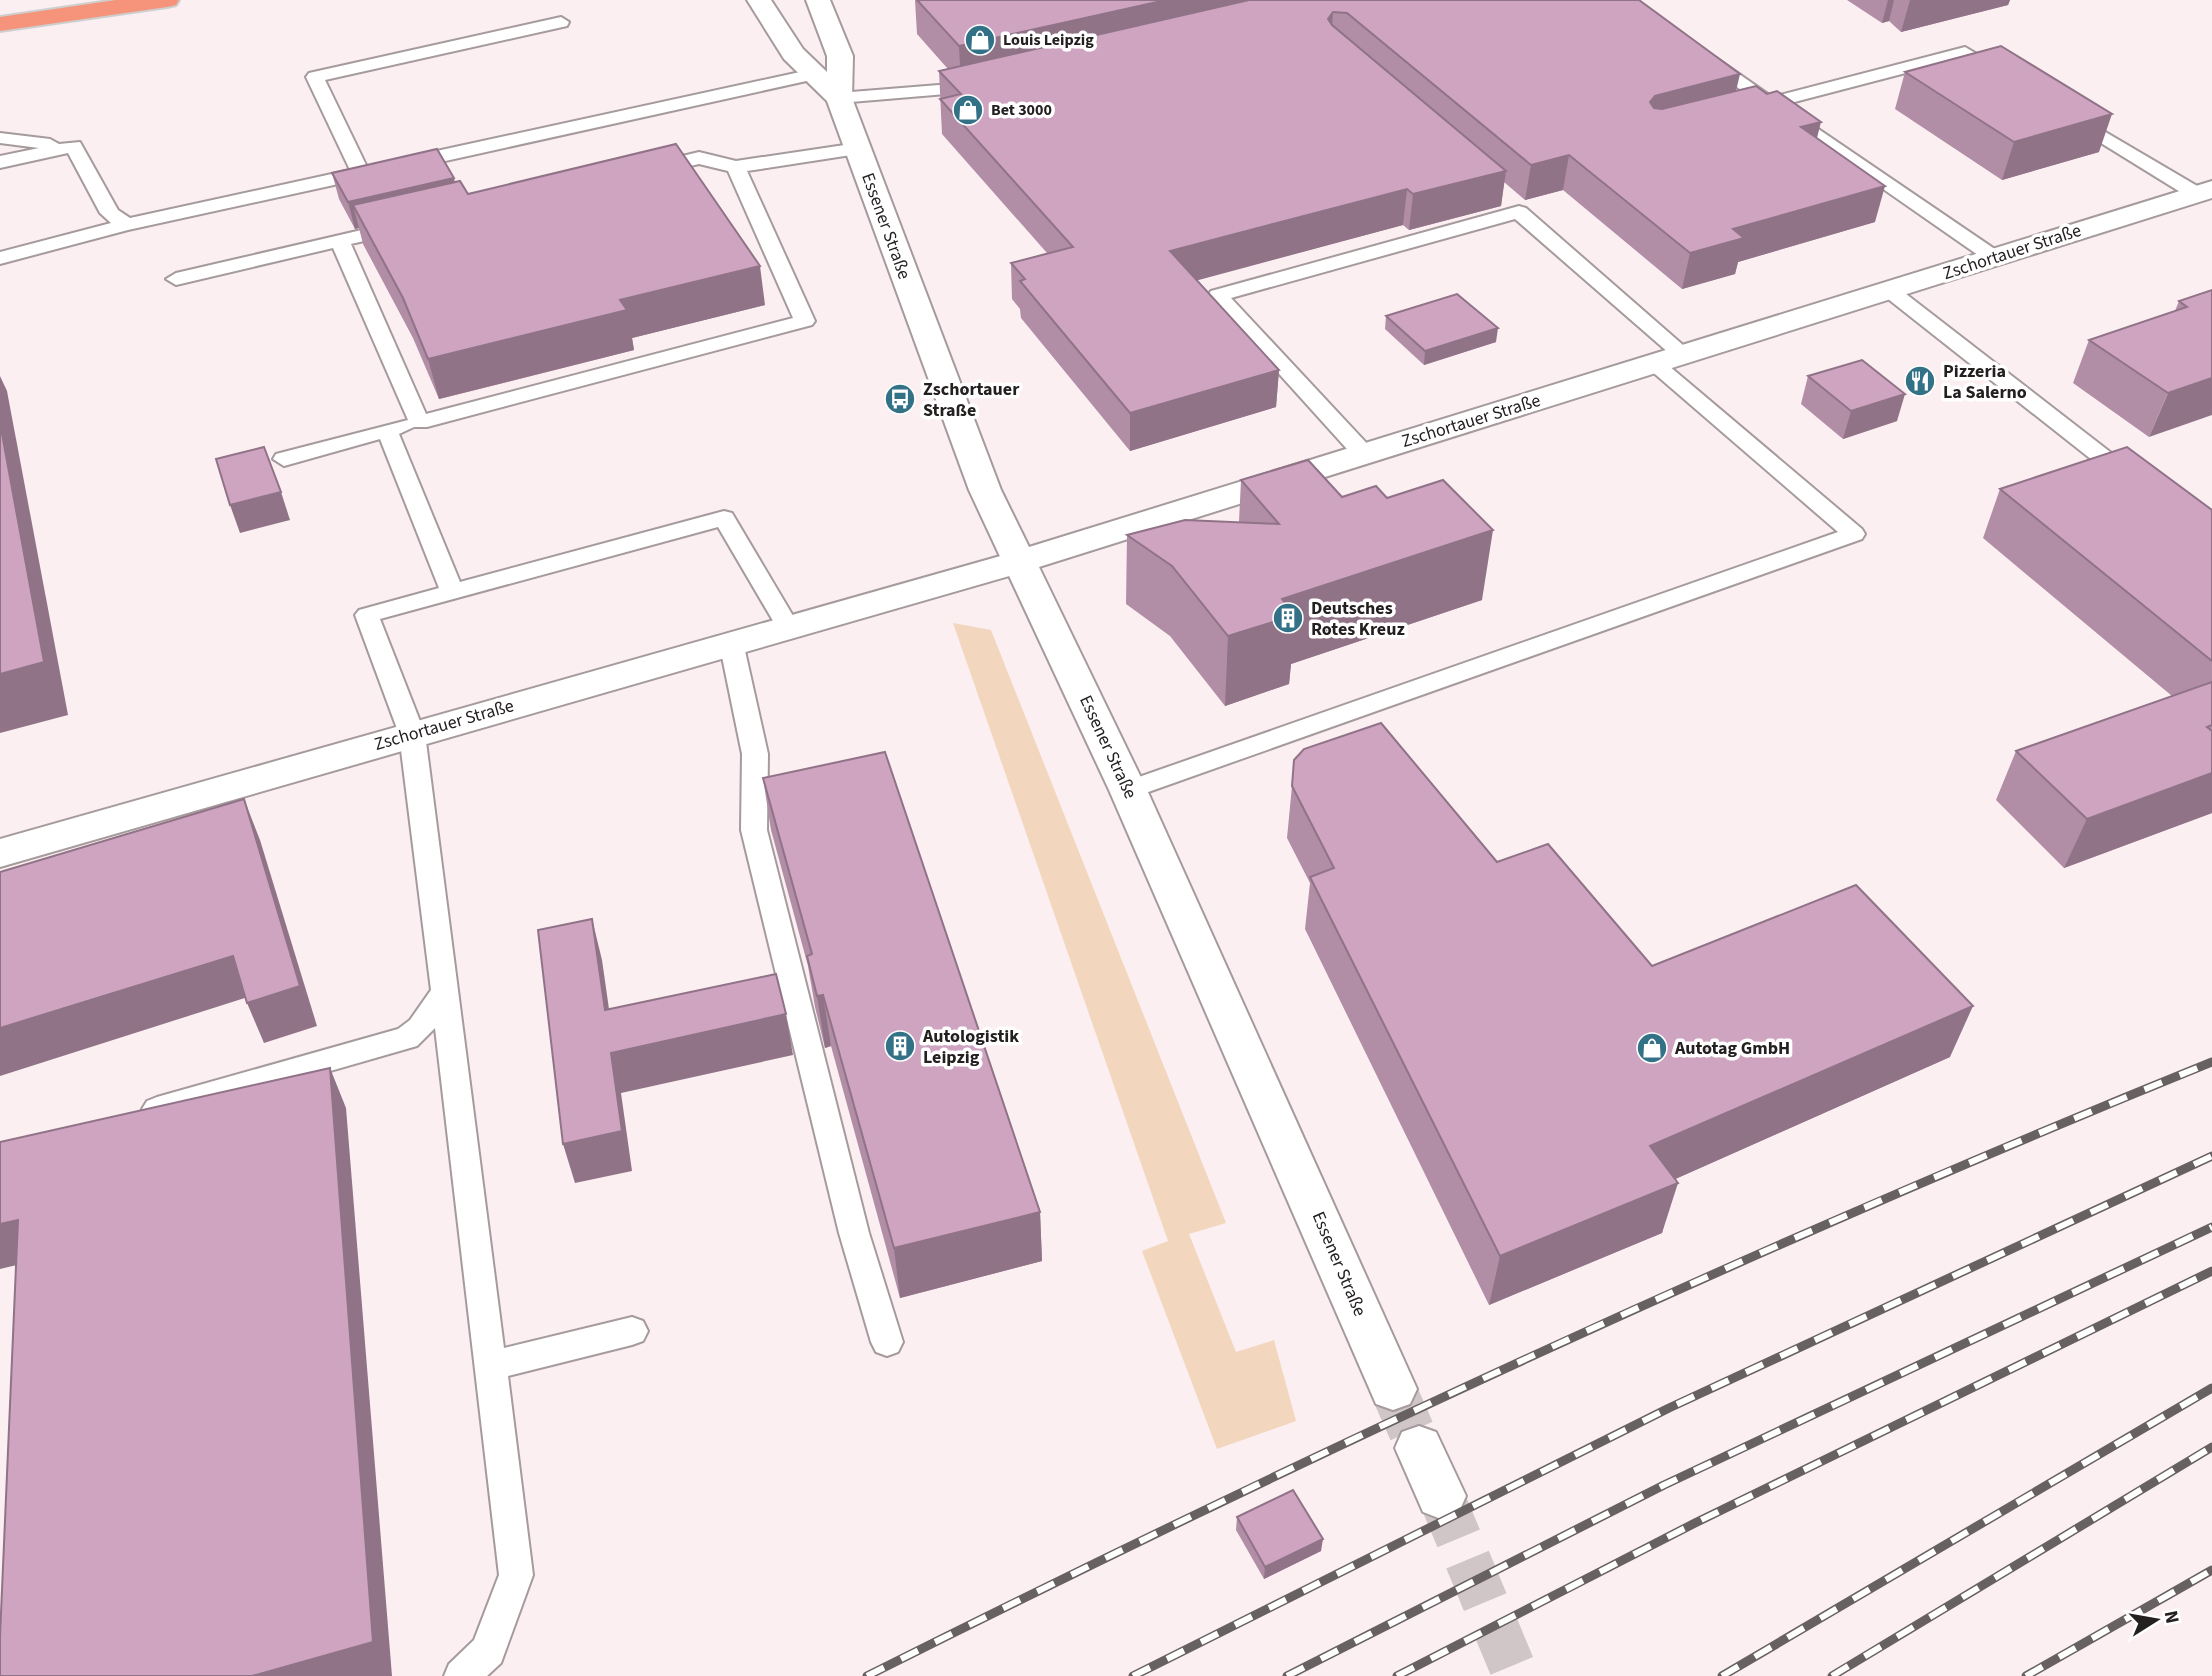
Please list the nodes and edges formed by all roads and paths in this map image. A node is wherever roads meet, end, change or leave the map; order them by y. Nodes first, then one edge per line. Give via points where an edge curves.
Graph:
1 (167, 0) edge
2 (759, 0) edge
3 (818, 0) edge
4 (561, 22) dead end
5 (0, 24) edge
6 (1691, 48) edge
7 (814, 74) junction
8 (2011, 80) edge
9 (988, 85) edge
10 (839, 98) junction
11 (1770, 105) junction
12 (2058, 108) edge
13 (1746, 113) edge
14 (0, 138) edge
15 (74, 146) junction
16 (858, 149) junction
17 (0, 162) edge
18 (736, 167) junction
19 (360, 173) junction
20 (632, 173) edge
21 (2205, 191) edge
22 (1504, 193) dead end
23 (1519, 212) junction
24 (420, 222) edge
25 (126, 225) junction
26 (340, 241) junction
27 (0, 258) edge
28 (1995, 258) junction
29 (176, 279) dead end
30 (1890, 291) junction
31 (1684, 356) junction
32 (1655, 364) junction
33 (419, 422) junction
34 (387, 431) junction
35 (1364, 454) junction
36 (284, 458) dead end
37 (2147, 492) edge
38 (1018, 562) junction
39 (452, 592) junction
40 (787, 626) junction
41 (731, 642) junction
42 (412, 734) junction
43 (1128, 790) junction
44 (0, 853) edge
45 (445, 992) junction
46 (131, 1116) edge
47 (632, 1331) dead end
48 (887, 1342) dead end
49 (490, 1366) junction
50 (1393, 1389) tunnel mouth
51 (1419, 1448) tunnel mouth
52 (1441, 1496) tunnel mouth
53 (462, 1676) edge

1 - 5 highway
2 - 7 main road, Essener Straße via 793,54
3 - 10 main road, Essener Straße via 839,56
4 - 19 lane via 315,77
6 - 11 lane
7 - 10 main road, Essener Straße
7 - 19 lane
8 - 11 lane via 1965,52
9 - 10 lane
10 - 16 main road, Essener Straße
11 - 13 lane
11 - 28 lane
12 - 21 lane
14 - 15 lane
15 - 17 lane
15 - 25 lane via 110,213
16 - 18 lane
16 - 38 main road, Essener Straße via 985,490
18 - 20 lane via 699,158
18 - 33 lane via 805,321
19 - 25 lane
21 - 28 main road, Zschortauer Straße
22 - 23 lane
23 - 31 lane
23 - 35 lane via 1218,295
24 - 26 lane
25 - 27 lane
26 - 29 lane
26 - 33 lane
28 - 30 main road, Zschortauer Straße
30 - 31 main road, Zschortauer Straße
30 - 37 lane
31 - 32 main road, Zschortauer Straße
32 - 35 main road, Zschortauer Straße
32 - 43 lane via 1854,534
33 - 34 lane
34 - 36 lane
34 - 39 lane
35 - 38 main road, Zschortauer Straße
38 - 40 main road, Zschortauer Straße
38 - 43 main road, Essener Straße
39 - 40 lane via 723,518
39 - 42 lane via 367,615
40 - 41 main road, Zschortauer Straße
41 - 42 main road, Zschortauer Straße
41 - 48 lane via 755,754 754,830 853,1233
42 - 44 main road, Zschortauer Straße
42 - 45 lane
43 - 50 main road, Essener Straße
45 - 46 lane via 420,1028 407,1038
45 - 49 lane
47 - 49 lane
49 - 53 lane via 516,1575 488,1651
51 - 52 main road

